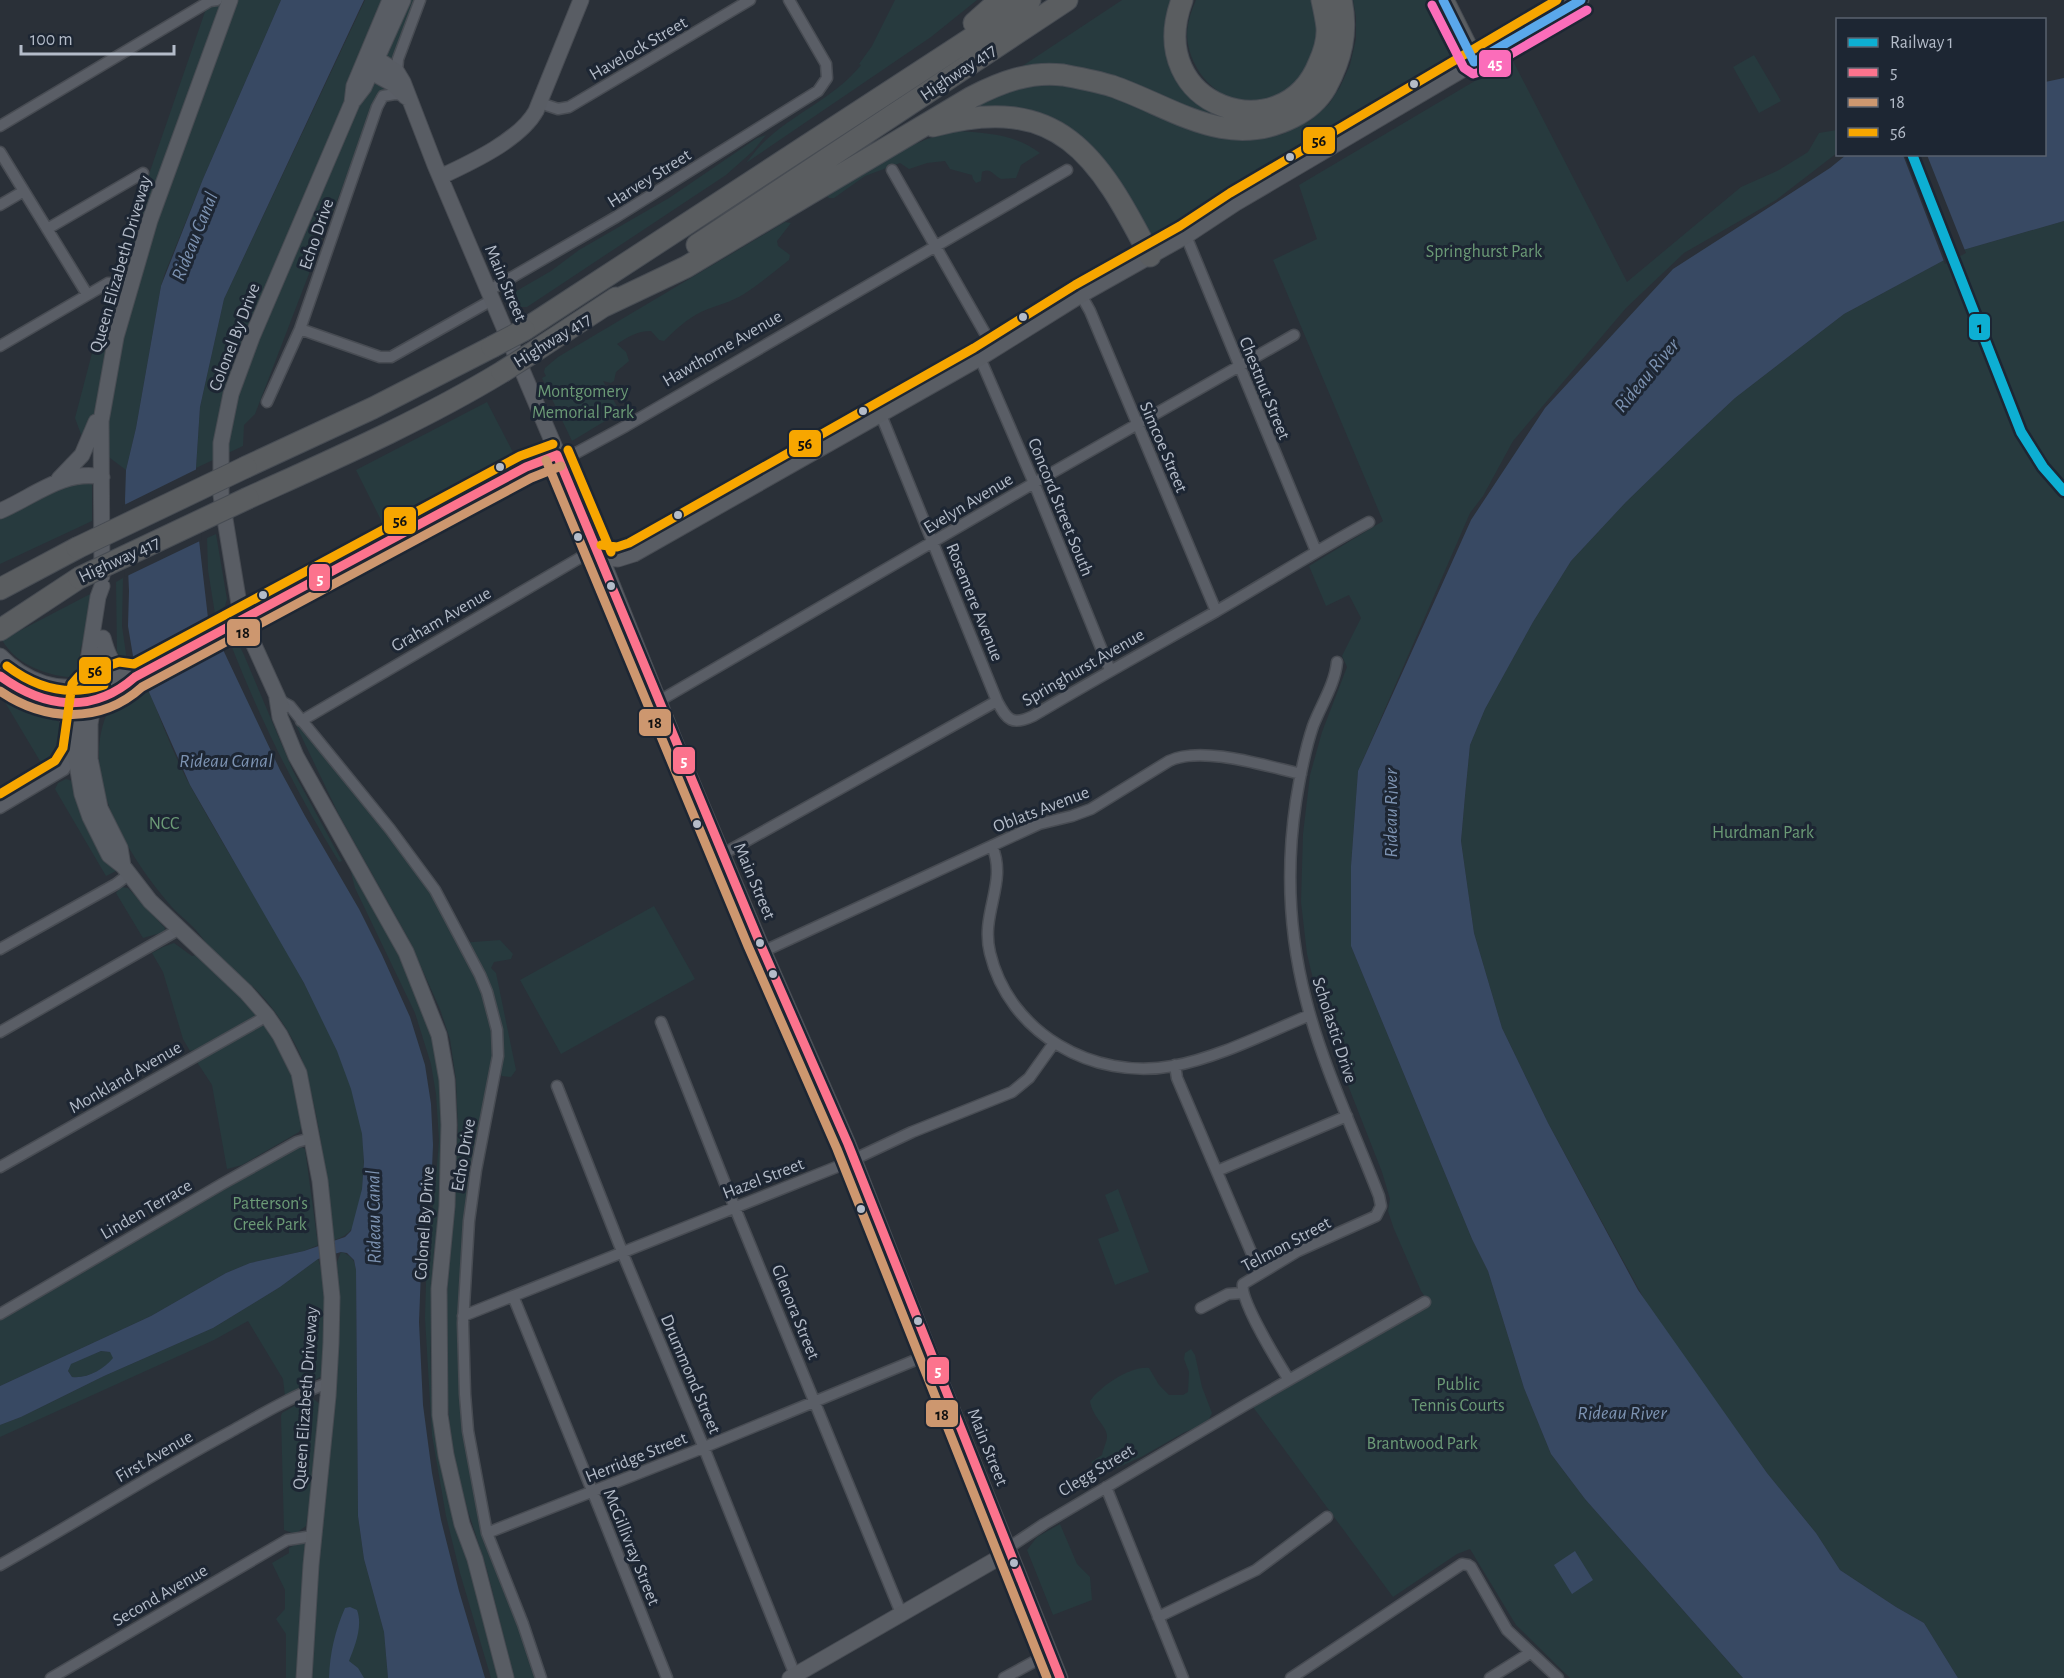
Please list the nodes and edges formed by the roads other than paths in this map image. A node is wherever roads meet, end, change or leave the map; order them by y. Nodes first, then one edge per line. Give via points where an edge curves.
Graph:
1 (217, 0) edge
2 (230, 0) edge
3 (390, 0) edge
4 (404, 0) edge
5 (420, 0) edge
6 (581, 0) edge
7 (750, 0) edge
8 (789, 0) edge
9 (1000, 0) edge
10 (1029, 0) edge
11 (1067, 0) edge
12 (1182, 0) edge
13 (1322, 0) edge
14 (1341, 0) edge
15 (1443, 0) edge
16 (1581, 0) edge
17 (1474, 62) junction
18 (370, 66) junction
19 (397, 72) junction
20 (884, 96) junction
21 (407, 98) junction
22 (540, 103) junction
23 (0, 126) edge
24 (894, 142) junction
25 (0, 152) edge
26 (892, 170) dead end
27 (1067, 170) dead end
28 (143, 173) dead end
29 (440, 177) junction
30 (24, 191) junction
31 (0, 205) edge
32 (47, 229) junction
33 (1186, 236) junction
34 (935, 246) junction
35 (1150, 256) junction
36 (130, 284) junction
37 (87, 294) junction
38 (490, 295) junction
39 (1082, 295) junction
40 (604, 306) junction
41 (300, 329) junction
42 (1294, 335) dead end
43 (0, 345) edge
44 (994, 350) junction
45 (980, 358) junction
46 (1238, 366) junction
47 (267, 402) dead end
48 (102, 405) junction
49 (881, 415) junction
50 (1136, 425) junction
51 (557, 455) junction
52 (102, 477) junction
53 (55, 482) junction
54 (1034, 483) junction
55 (0, 511) edge
56 (1369, 522) dead end
57 (933, 543) junction
58 (1316, 551) junction
59 (68, 552) junction
60 (600, 557) junction
61 (0, 575) edge
62 (79, 578) junction
63 (102, 586) junction
64 (0, 589) edge
65 (1216, 611) junction
66 (0, 613) edge
67 (244, 618) junction
68 (0, 630) edge
69 (103, 638) junction
70 (0, 656) edge
71 (1337, 662) dead end
72 (1110, 670) junction
73 (129, 675) junction
74 (0, 676) edge
75 (90, 685) junction
76 (42, 698) junction
77 (277, 698) junction
78 (659, 701) junction
79 (997, 701) junction
80 (87, 703) junction
81 (301, 721) junction
82 (75, 745) junction
83 (1301, 774) junction
84 (0, 808) edge
85 (992, 846) junction
86 (723, 854) junction
87 (125, 870) junction
88 (178, 930) junction
89 (0, 949) edge
90 (764, 951) junction
91 (1310, 1015) junction
92 (267, 1016) junction
93 (661, 1022) dead end
94 (0, 1032) edge
95 (1054, 1043) junction
96 (1175, 1065) junction
97 (557, 1086) dead end
98 (1347, 1116) junction
99 (311, 1138) junction
100 (854, 1159) junction
101 (0, 1167) edge
102 (1217, 1171) junction
103 (735, 1207) junction
104 (1376, 1216) joint
105 (622, 1251) junction
106 (1260, 1273) junction
107 (1242, 1293) junction
108 (513, 1296) junction
109 (1425, 1302) dead end
110 (1201, 1308) dead end
111 (0, 1314) edge
112 (463, 1316) junction
113 (930, 1354) junction
114 (1289, 1380) junction
115 (328, 1383) junction
116 (815, 1402) junction
117 (704, 1448) junction
118 (1106, 1487) junction
119 (593, 1492) junction
120 (1327, 1517) dead end
121 (487, 1533) junction
122 (313, 1536) junction
123 (1008, 1548) junction
124 (0, 1565) edge
125 (902, 1613) junction
126 (1158, 1617) junction
127 (1050, 1653) junction
128 (1530, 1653) junction
129 (793, 1676) edge
130 (51, 1678) edge
131 (304, 1678) edge
132 (506, 1678) edge
133 (540, 1678) edge
134 (667, 1678) edge
135 (1004, 1678) edge
136 (1060, 1678) edge
137 (1183, 1678) edge
138 (1291, 1678) edge
139 (1490, 1678) edge
140 (1558, 1678) edge

1 - 23 street
2 - 36 main road, Queen Elizabeth Driveway
3 - 18 main road, Colonel By Drive
4 - 18 main road, Colonel By Drive
5 - 19 street via 398,59
6 - 22 main road
7 - 22 street, Havelock Street via 569,107 558,109
8 - 38 street, Harvey Street via 826,64 827,78 818,91
9 - 20 highway
10 - 20 highway
11 - 40 highway, Highway 417
12 - 13 highway via 1175,34 1177,56 1186,76 1197,92 1212,102 1231,109 1256,111 1287,101 1316,72 1327,28
14 - 24 highway via 1344,42 1321,95 1305,111 1264,128 1241,130 1205,125 1111,86 1041,74 1023,76 985,90
15 - 17 highway
16 - 17 main road
17 - 33 main road
18 - 19 main road
18 - 21 main road
18 - 67 main road, Colonel By Drive via 231,394 222,443 221,495
19 - 21 main road, Main Street
20 - 59 highway, bridge via 525,330 373,408
21 - 29 main road, Main Street
21 - 41 street, Echo Drive via 383,96 377,107
22 - 29 main road via 520,131
24 - 35 highway via 935,126 972,118 1000,116 1039,123 1088,157
24 - 40 highway via 686,267
25 - 30 street
26 - 34 street
27 - 34 street, Hawthorne Avenue
28 - 32 street
29 - 38 main road, Main Street
30 - 31 street
30 - 32 street
32 - 37 street
33 - 35 main road
33 - 46 street, Chestnut Street
34 - 44 street
34 - 51 street, Hawthorne Avenue via 626,426 576,453
35 - 39 main road
36 - 37 street via 108,283
36 - 48 main road, Queen Elizabeth Driveway
37 - 43 street
38 - 41 street, Harvey Street via 391,357 380,357
38 - 51 main road, Main Street
39 - 44 main road
39 - 50 street, Simcoe Street
40 - 62 highway, Highway 417, bridge via 456,398
41 - 47 street, Echo Drive
42 - 46 street, Evelyn Avenue
44 - 45 main road
45 - 49 main road
45 - 54 street, Concord Street South
46 - 50 street, Evelyn Avenue
46 - 58 street, Chestnut Street
48 - 52 main road, Queen Elizabeth Driveway
48 - 53 main road via 82,455
49 - 57 street, Rosemere Avenue
49 - 60 main road via 634,554 618,559
50 - 54 street, Evelyn Avenue
50 - 65 street, Simcoe Street
51 - 60 main road, Main Street
51 - 67 main road, Hawthorne Avenue via 526,467
52 - 53 main road via 81,474
52 - 63 main road, Queen Elizabeth Driveway
53 - 55 main road
54 - 57 street, Evelyn Avenue
54 - 72 street, Concord Street South
56 - 58 street, Springhurst Avenue
57 - 78 street, Evelyn Avenue
57 - 79 street, Rosemere Avenue
58 - 65 street, Springhurst Avenue
59 - 61 highway
59 - 64 highway
60 - 78 main road, Main Street
60 - 81 street, Graham Avenue via 583,556
62 - 66 highway, Highway 417
62 - 68 highway
63 - 69 main road, Queen Elizabeth Driveway
63 - 75 main road, Queen Elizabeth Driveway
65 - 72 street, Springhurst Avenue
67 - 73 main road, Hawthorne Avenue
67 - 77 main road, Colonel By Drive
69 - 73 main road via 115,667
69 - 75 main road, Queen Elizabeth Driveway
70 - 75 main road via 38,682 60,687
71 - 83 street, Scholastic Drive
72 - 79 street, Springhurst Avenue via 1024,720 1013,721 1005,716
73 - 75 main road, Hawthorne Avenue
73 - 80 main road, Hawthorne Avenue via 126,687
74 - 76 main road via 22,691
75 - 80 main road, Queen Elizabeth Driveway
76 - 80 main road
76 - 82 main road via 66,716
77 - 81 street, Echo Drive via 290,706
77 - 132 main road, Colonel By Drive via 280,717 296,756 406,952 440,1035 448,1125 447,1206 439,1289 440,1415 462,1524
78 - 86 main road, Main Street
79 - 86 street, Springhurst Avenue
80 - 82 main road, Queen Elizabeth Driveway
80 - 87 main road, Queen Elizabeth Driveway via 94,782
81 - 112 street, Echo Drive via 435,890 487,992 497,1030 498,1056 469,1221
82 - 84 street via 64,770
82 - 87 main road, Queen Elizabeth Driveway via 82,794 90,817 109,855
83 - 85 street, Oblats Avenue via 1205,755 1182,756 1091,809 1040,824
83 - 91 street, Scholastic Drive via 1291,838 1290,893 1299,969
85 - 90 street, Oblats Avenue
85 - 95 street via 998,869 987,926 996,976 1026,1021
86 - 90 main road, Main Street
87 - 88 main road, Queen Elizabeth Driveway
87 - 89 street via 116,884
88 - 92 main road, Queen Elizabeth Driveway
88 - 94 street
90 - 100 main road, Main Street
91 - 96 street via 1214,1054
91 - 98 street, Scholastic Drive
92 - 99 main road, Queen Elizabeth Driveway via 299,1073
92 - 101 street, Monkland Avenue
93 - 103 street, Glenora Street
95 - 96 street via 1085,1058 1112,1065
95 - 100 street, Hazel Street via 1029,1078 1012,1092
96 - 102 street
97 - 105 street, Drummond Street
98 - 102 street
98 - 104 street, Scholastic Drive via 1379,1196 1381,1206
99 - 111 street, Linden Terrace via 297,1142
99 - 115 main road, Queen Elizabeth Driveway via 329,1260 332,1331
100 - 103 street, Hazel Street
100 - 113 main road, Main Street
102 - 106 street
103 - 105 street, Hazel Street
103 - 116 street, Glenora Street
104 - 106 street, Telmon Street
105 - 108 street, Hazel Street
105 - 117 street, Drummond Street
106 - 107 street, Telmon Street via 1243,1284
107 - 110 street via 1228,1294
107 - 114 street, Telmon Street
108 - 112 street, Hazel Street
108 - 119 street, McGillivray Street
109 - 114 street, Clegg Street
112 - 121 street, Echo Drive via 468,1431
113 - 116 street, Herridge Street
113 - 123 main road, Main Street
114 - 118 street, Clegg Street
115 - 122 main road, Queen Elizabeth Driveway
115 - 124 street, First Avenue via 178,1460
116 - 117 street, Herridge Street
116 - 125 street, Glenora Street
117 - 119 street, Herridge Street
117 - 129 street, Drummond Street
118 - 123 street, Clegg Street
118 - 126 street
119 - 121 street, Herridge Street
119 - 134 street, McGillivray Street
120 - 126 street via 1256,1569
121 - 133 street, Echo Drive
122 - 130 street, Second Avenue via 287,1540
122 - 131 main road, Queen Elizabeth Driveway
123 - 125 main road, Clegg Street via 995,1560
123 - 127 main road, Main Street
125 - 129 main road, Clegg Street
126 - 137 street
127 - 135 street
127 - 136 main road, Main Street
128 - 138 street via 1507,1630 1472,1567 1462,1564
128 - 139 street
128 - 140 street

